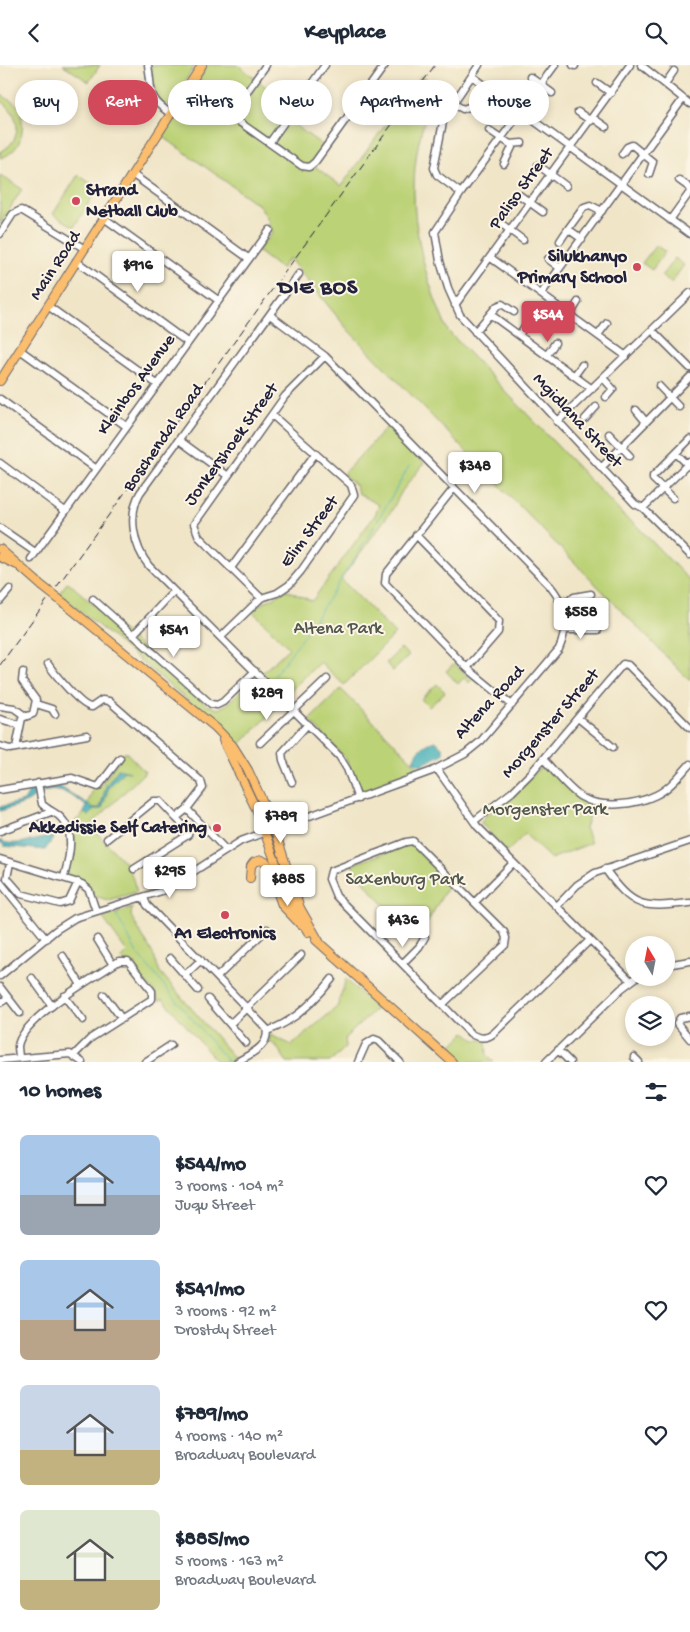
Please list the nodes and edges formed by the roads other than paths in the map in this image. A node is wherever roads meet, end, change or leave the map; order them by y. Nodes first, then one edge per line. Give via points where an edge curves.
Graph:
1 (148, 65) edge
2 (202, 65) edge
3 (266, 65) edge
4 (325, 65) edge
5 (385, 65) edge
6 (480, 65) edge
7 (555, 65) edge
8 (630, 65) edge
9 (641, 65) edge
10 (674, 71) dead end
11 (472, 76) junction
12 (530, 77) dead end
13 (192, 80) edge
14 (478, 80) edge
15 (534, 80) edge
16 (544, 80) edge
17 (597, 83) dead end
18 (665, 84) junction
19 (251, 86) edge
20 (549, 91) edge
21 (552, 93) dead end
22 (611, 93) junction
23 (459, 94) edge
24 (683, 99) junction
25 (690, 104) edge
26 (578, 112) dead end
27 (168, 113) edge
28 (168, 117) edge
29 (592, 119) junction
30 (245, 125) edge
31 (441, 125) edge
32 (512, 125) edge
33 (540, 125) edge
34 (606, 127) dead end
35 (489, 130) dead end
36 (502, 138) junction
37 (270, 142) junction
38 (522, 143) dead end
39 (514, 145) junction
40 (571, 147) junction
41 (622, 154) dead end
42 (643, 154) junction
43 (504, 165) dead end
44 (538, 165) dead end
45 (132, 174) junction
46 (649, 174) dead end
47 (551, 175) junction
48 (679, 180) dead end
49 (621, 184) junction
50 (566, 186) dead end
51 (690, 188) edge
52 (461, 193) junction
53 (690, 193) edge
54 (531, 202) junction
55 (602, 211) junction
56 (544, 212) dead end
57 (104, 218) junction
58 (670, 220) junction
59 (568, 229) junction
60 (270, 230) dead end
61 (510, 231) junction
62 (0, 234) edge
63 (690, 234) edge
64 (582, 239) junction
65 (523, 240) dead end
66 (560, 241) dead end
67 (85, 249) junction
68 (491, 258) junction
69 (248, 259) junction
70 (548, 259) dead end
71 (76, 261) junction
72 (560, 268) junction
73 (299, 274) dead end
74 (690, 293) edge
75 (541, 294) junction
76 (218, 300) junction
77 (578, 301) dead end
78 (455, 305) junction
79 (48, 306) junction
80 (514, 312) dead end
81 (490, 314) junction
82 (270, 315) junction
83 (570, 315) junction
84 (528, 323) dead end
85 (606, 323) dead end
86 (652, 330) junction
87 (475, 333) junction
88 (519, 335) junction
89 (598, 335) junction
90 (187, 342) junction
91 (555, 343) dead end
92 (20, 350) junction
93 (547, 355) junction
94 (325, 356) junction
95 (626, 356) junction
96 (689, 363) edge
97 (582, 365) dead end
98 (574, 376) junction
99 (690, 377) edge
100 (603, 378) junction
101 (0, 381) edge
102 (157, 384) junction
103 (659, 385) dead end
104 (592, 389) junction
105 (606, 397) dead end
106 (670, 397) junction
107 (0, 399) edge
108 (578, 402) junction
109 (596, 407) dead end
110 (679, 407) dead end
111 (636, 410) dead end
112 (588, 412) junction
113 (272, 415) junction
114 (584, 419) dead end
115 (646, 421) junction
116 (557, 422) junction
117 (126, 426) junction
118 (609, 433) dead end
119 (690, 439) edge
120 (179, 440) junction
121 (621, 447) junction
122 (315, 453) junction
123 (676, 453) junction
124 (630, 456) dead end
125 (0, 463) edge
126 (689, 465) edge
127 (95, 468) junction
128 (600, 468) junction
129 (228, 476) junction
130 (454, 488) junction
131 (663, 489) junction
132 (673, 498) dead end
133 (643, 508) junction
134 (65, 511) junction
135 (0, 528) edge
136 (416, 535) junction
137 (0, 549) edge
138 (688, 550) edge
139 (35, 553) junction
140 (0, 557) edge
141 (31, 559) dead end
142 (18, 566) junction
143 (232, 568) junction
144 (10, 589) dead end
145 (174, 591) junction
146 (591, 594) dead end
147 (261, 598) junction
148 (93, 599) dead end
149 (0, 601) edge
150 (562, 604) junction
151 (565, 630) junction
152 (598, 630) dead end
153 (133, 635) junction
154 (221, 637) junction
155 (48, 664) dead end
156 (467, 668) junction
157 (255, 671) junction
158 (24, 672) dead end
159 (327, 679) dead end
160 (36, 704) junction
161 (512, 705) junction
162 (0, 706) edge
163 (294, 710) junction
164 (55, 714) dead end
165 (25, 715) junction
166 (578, 718) junction
167 (0, 719) edge
168 (308, 724) junction
169 (20, 725) junction
170 (690, 728) edge
171 (220, 733) junction
172 (87, 735) dead end
173 (260, 743) dead end
174 (0, 746) edge
175 (613, 747) dead end
176 (16, 748) junction
177 (120, 757) dead end
178 (543, 759) junction
179 (690, 764) edge
180 (437, 769) junction
181 (292, 782) dead end
182 (39, 789) junction
183 (0, 790) edge
184 (358, 799) junction
185 (187, 809) junction
186 (51, 812) junction
187 (176, 818) junction
188 (474, 821) junction
189 (274, 829) junction
190 (0, 831) edge
191 (265, 832) junction
192 (107, 839) dead end
193 (690, 841) edge
194 (226, 850) junction
195 (0, 859) edge
196 (10, 863) junction
197 (514, 863) junction
198 (134, 869) dead end
199 (604, 869) junction
200 (64, 877) junction
201 (250, 878) dead end
202 (0, 881) edge
203 (78, 881) junction
204 (144, 898) junction
205 (474, 902) junction
206 (690, 903) edge
207 (557, 906) junction
208 (96, 911) junction
209 (267, 929) dead end
210 (306, 930) junction
211 (425, 937) dead end
212 (46, 939) junction
213 (97, 939) dead end
214 (590, 939) junction
215 (320, 943) junction
216 (301, 955) dead end
217 (63, 956) dead end
218 (170, 957) dead end
219 (201, 960) junction
220 (690, 961) edge
221 (403, 963) junction
222 (675, 964) edge
223 (113, 965) junction
224 (625, 971) edge
225 (185, 975) junction
226 (0, 977) edge
227 (32, 977) dead end
228 (217, 977) junction
229 (332, 979) dead end
230 (81, 985) junction
231 (627, 986) edge
232 (0, 987) edge
233 (198, 990) dead end
234 (104, 995) dead end
235 (64, 996) junction
236 (8, 998) junction
237 (208, 999) dead end
238 (0, 1003) edge
239 (443, 1004) junction
240 (52, 1006) junction
241 (247, 1007) junction
242 (20, 1013) dead end
243 (690, 1016) edge
244 (122, 1019) junction
245 (83, 1020) dead end
246 (230, 1023) junction
247 (267, 1031) junction
248 (690, 1039) edge
249 (246, 1043) dead end
250 (171, 1045) dead end
251 (558, 1050) junction
252 (74, 1055) junction
253 (19, 1058) junction
254 (0, 1060) edge
255 (82, 1062) edge
256 (145, 1062) edge
257 (237, 1062) edge
258 (358, 1062) edge
259 (400, 1062) edge
260 (452, 1062) edge
261 (546, 1062) edge
262 (570, 1062) edge

1 - 27 street via 152,97
2 - 13 main road, Main Road
3 - 19 street
4 - 37 street
5 - 37 street via 315,162 306,167
6 - 11 street
7 - 16 street, Mgidlana Street
8 - 22 street, Paliso Street
9 - 18 street
10 - 18 street
11 - 14 street
11 - 23 street
12 - 15 street
17 - 22 street
18 - 24 street
20 - 21 street
22 - 29 street, Paliso Street
24 - 25 street
24 - 42 street
26 - 29 street
28 - 45 main road, Main Road
29 - 34 street
29 - 40 street, Paliso Street
30 - 37 street
31 - 52 street via 434,168 437,175
32 - 36 street, Mgidlana Street
33 - 40 street
35 - 36 street
36 - 39 street
36 - 52 street, Mgidlana Street
38 - 39 street
39 - 43 street
40 - 47 street, Paliso Street
40 - 49 street
41 - 42 street via 631,145
42 - 46 street via 654,163
42 - 49 street
44 - 47 street
45 - 57 main road, Main Road
45 - 69 street
47 - 50 street
47 - 54 street, Paliso Street
48 - 51 street
49 - 55 street
49 - 58 street
52 - 78 street, Mgidlana Street via 436,232 440,261
53 - 58 street
54 - 56 street
54 - 61 street, Paliso Street
54 - 61 street via 518,194 508,205 498,220
55 - 59 street via 592,205 586,206
55 - 64 street
57 - 67 main road, Main Road
57 - 76 street
58 - 63 street
59 - 64 street
59 - 66 street
60 - 69 street, Kleinbos Avenue
61 - 65 street
61 - 68 street, Paliso Street
62 - 67 street via 13,214 24,210
64 - 72 street
67 - 71 main road, Main Road
68 - 75 street
68 - 78 street, Paliso Street
69 - 76 street, Kleinbos Avenue
70 - 72 street
71 - 79 main road, Main Road
71 - 90 street
72 - 75 street
73 - 82 street, Boschendal Road
74 - 86 street
75 - 83 street
76 - 90 street, Kleinbos Avenue
77 - 83 street
78 - 87 street, Mgidlana Street
79 - 92 main road, Main Road
79 - 102 street
80 - 81 street via 502,304
81 - 87 street
81 - 88 street
82 - 94 street, Altena Road
82 - 120 street, Boschendal Road
83 - 89 street
84 - 88 street
85 - 89 street
86 - 95 street
86 - 96 street
87 - 116 street, Mgidlana Street
88 - 93 street
89 - 95 street
90 - 102 street, Kleinbos Avenue
91 - 93 street
92 - 101 main road, Main Road
92 - 117 street
93 - 98 street
94 - 113 street, Jonkershoek Street via 291,389
94 - 130 street, Altena Road
95 - 100 street
97 - 98 street
98 - 104 street
99 - 106 street
100 - 104 street
100 - 105 street via 613,389
102 - 117 street, Kleinbos Avenue
103 - 106 street
104 - 108 street
106 - 110 street
106 - 115 street
107 - 127 street
108 - 112 street
108 - 116 street
109 - 112 street
111 - 115 street
112 - 114 street
113 - 122 street, Elim Street
113 - 129 street, Jonkershoek Street
115 - 121 street
116 - 128 street, Mgidlana Street
117 - 127 street, Kleinbos Avenue
118 - 121 street
119 - 123 street
120 - 129 street
120 - 145 street, Boschendal Road via 140,493 134,509 134,532 139,552
121 - 124 street
121 - 128 street
122 - 143 street
122 - 147 street, Elim Street via 351,485 355,491 353,499 289,585
123 - 126 street
123 - 131 street via 653,476
125 - 134 street
126 - 131 street
127 - 134 street, Kleinbos Avenue
128 - 133 street, Mgidlana Street via 635,504
129 - 143 street, Jonkershoek Street via 194,524 199,537
130 - 136 street
130 - 150 street, Altena Road via 550,586
131 - 132 street
131 - 133 street
133 - 138 street, Mgidlana Street
134 - 139 street, Kleinbos Avenue
135 - 139 street
136 - 156 street via 386,575 386,585
136 - 156 street via 499,621 498,632
137 - 142 main road
139 - 141 street, Kleinbos Avenue
140 - 142 main road
142 - 171 main road, bridge
143 - 147 street, Jonkershoek Street
144 - 149 street
145 - 153 street
145 - 154 street, Boschendal Road
146 - 150 street via 574,597
147 - 154 street, Elim Street
148 - 153 street
150 - 151 street, Altena Road
151 - 152 street
151 - 161 street, Altena Road via 559,649
153 - 157 street via 214,705 223,702
154 - 157 street, Boschendal Road
155 - 185 street via 86,706 109,701 201,781 203,788
156 - 161 street
157 - 163 street, Boschendal Road
158 - 160 street via 22,681 35,695
159 - 163 street
160 - 164 street via 52,709
160 - 165 street via 32,714
161 - 180 street, Altena Road via 477,744
162 - 165 street via 14,708
163 - 168 street, Boschendal Road
163 - 173 street
165 - 169 street
166 - 170 street, Morgenster Street via 622,665 627,664
166 - 175 street
166 - 178 street, Morgenster Street
167 - 169 street
168 - 181 street via 282,753
168 - 184 street, Boschendal Road via 341,759
169 - 176 street
171 - 189 main road via 228,739 245,765
171 - 191 main road
172 - 176 street
174 - 176 street
177 - 182 street via 98,787 74,778
178 - 179 street via 579,795 608,804 656,795
178 - 188 street, Morgenster Street via 512,792
180 - 184 street, Altena Road
180 - 188 street
182 - 183 street
182 - 186 street via 42,805
184 - 189 street, Altena Road
185 - 187 street
185 - 194 street
186 - 190 street
186 - 200 street via 62,820 71,839
187 - 192 street via 160,801 154,801
187 - 198 street via 189,831 188,835
188 - 197 street
189 - 191 street, Altena Road
189 - 215 main road via 300,908
191 - 194 street, Altena Road
191 - 210 main road via 289,899
193 - 199 street
194 - 204 street, Altena Road via 175,884
195 - 196 street
196 - 200 street
196 - 203 street via 7,878 18,892 60,904 69,901
197 - 205 street
197 - 207 street
199 - 206 street via 627,897 644,905
199 - 207 street via 577,885
200 - 203 street
201 - 210 main road via 254,862 262,860 267,863 282,905
202 - 212 street
203 - 208 street via 89,890
204 - 208 street, Altena Road
204 - 219 street via 147,905
205 - 221 street via 413,841 333,869 329,879 335,894
205 - 239 street via 504,932 506,943
207 - 214 street
208 - 212 street, Altena Road via 66,923
209 - 228 street
210 - 215 main road
211 - 221 street
212 - 226 street, Altena Road
213 - 223 street
214 - 224 street
214 - 239 street via 491,1036 480,1038 473,1035
215 - 260 main road
216 - 241 street
217 - 230 street
218 - 225 street
219 - 225 street
219 - 228 street
220 - 222 street
221 - 239 street
223 - 230 street
223 - 244 street via 122,960 130,963 153,993 150,1001
225 - 233 street
227 - 240 street
228 - 241 street
229 - 247 street via 289,1022
230 - 235 street
231 - 251 street
232 - 236 street
234 - 244 street
235 - 240 street
235 - 245 street
236 - 238 street
236 - 242 street
237 - 246 street
240 - 253 street via 34,1020 20,1042
241 - 246 street
241 - 247 street
243 - 248 street via 680,1018 677,1023
244 - 252 street via 92,1038
246 - 249 street
247 - 257 street via 263,1045
250 - 256 street
251 - 261 street
251 - 262 street
252 - 253 street
252 - 255 street
253 - 254 street
258 - 259 street via 366,1044 374,1039

